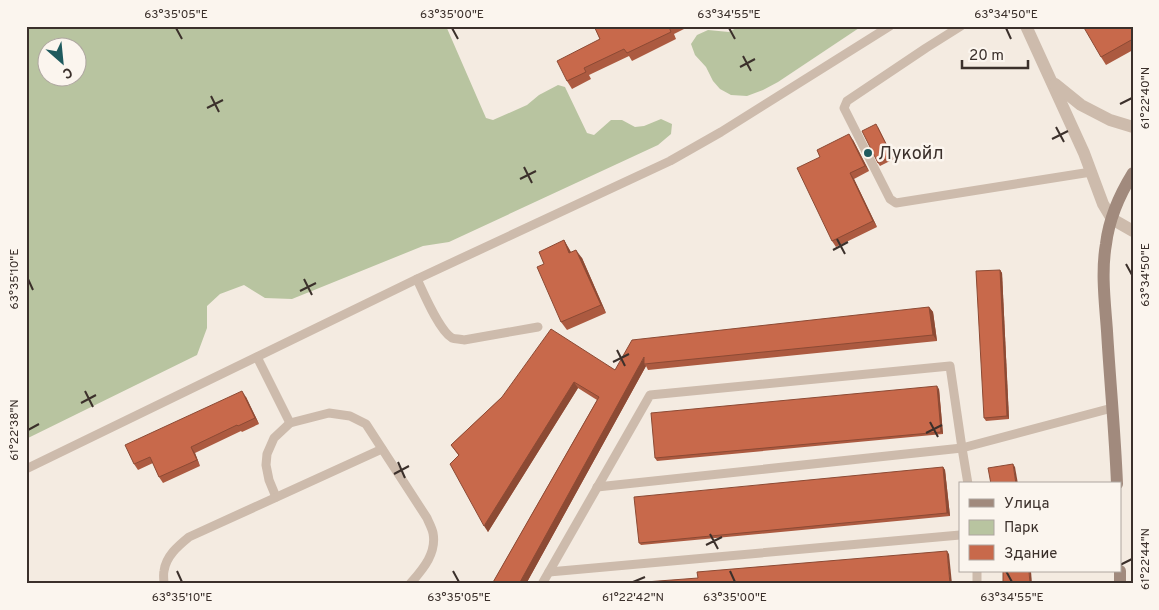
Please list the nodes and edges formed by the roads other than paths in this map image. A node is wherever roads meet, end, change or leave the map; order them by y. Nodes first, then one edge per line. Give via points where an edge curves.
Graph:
1 (890, 26) edge
2 (960, 26) edge
3 (1026, 26) edge
4 (1053, 83) junction
5 (1133, 127) edge
6 (1091, 172) junction
7 (1133, 173) edge
8 (1112, 219) junction
9 (1133, 231) edge
10 (417, 279) junction
11 (538, 328) dead end
12 (257, 357) junction
13 (1112, 408) junction
14 (290, 423) junction
15 (962, 448) junction
16 (382, 449) junction
17 (26, 469) edge
18 (968, 482) edge
19 (1117, 482) edge
20 (598, 487) junction
21 (276, 497) junction
22 (959, 535) edge
23 (549, 572) junction
24 (164, 584) edge
25 (410, 584) edge
26 (542, 584) edge

1 - 10 lane via 670,161
2 - 6 lane via 847,100 844,108 890,198 896,203
3 - 4 street
4 - 5 street via 1082,105 1110,120
4 - 6 street
6 - 8 street
7 - 8 main road
8 - 9 street
8 - 13 main road via 1104,265
10 - 11 lane via 439,324 454,339
10 - 12 lane
12 - 14 lane
12 - 17 lane
13 - 15 lane
13 - 19 main road
14 - 16 lane via 329,413 350,416 366,424
14 - 21 lane via 274,438 267,454 269,480
15 - 18 lane
15 - 20 lane
15 - 20 lane via 950,366 650,395
16 - 21 lane
16 - 25 lane via 427,518 433,534 433,550 426,566
20 - 23 lane
21 - 24 lane via 180,544 170,555 164,571
22 - 23 lane
23 - 26 lane

